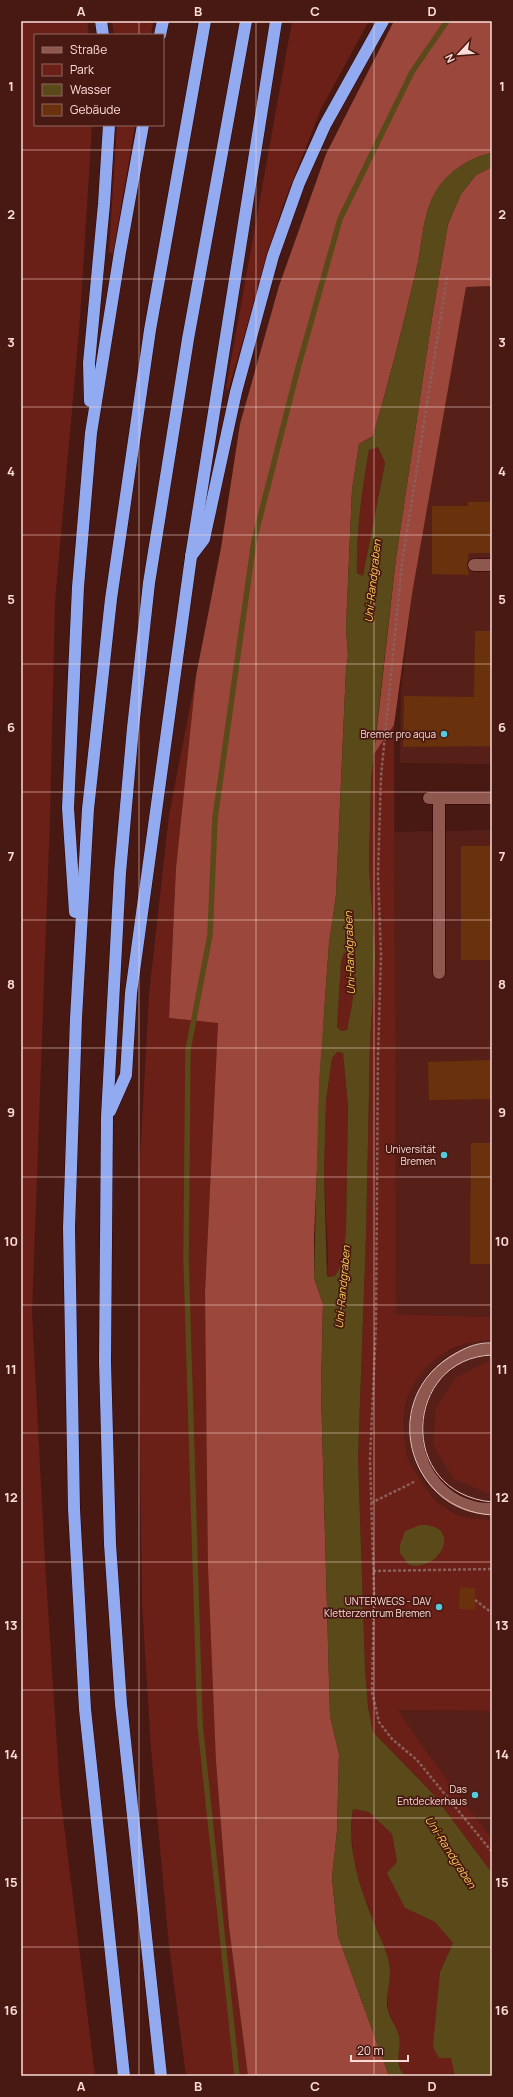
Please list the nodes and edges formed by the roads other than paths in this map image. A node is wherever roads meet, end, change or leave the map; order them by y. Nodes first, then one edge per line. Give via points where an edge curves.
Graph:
1 (101, 21) edge
2 (163, 21) edge
3 (205, 21) edge
4 (246, 21) edge
5 (276, 21) edge
6 (383, 21) edge
7 (104, 34) edge
8 (160, 34) edge
9 (109, 126) edge
10 (143, 126) edge
11 (91, 433) junction
12 (191, 557) junction
13 (474, 565) dead end
14 (492, 565) edge
15 (492, 798) edge
16 (79, 963) junction
17 (439, 973) dead end
18 (107, 1118) junction
19 (492, 1349) edge
20 (492, 1509) edge
21 (124, 2076) edge
22 (161, 2076) edge

1 - 7 highway
2 - 8 highway
3 - 16 highway via 150,330 112,599 88,809
4 - 18 highway via 188,339 149,583 120,873
5 - 12 highway
6 - 12 highway via 325,125 299,183 273,256 236,392 204,539
9 - 11 highway via 89,363
10 - 11 highway
11 - 16 highway via 78,587 68,808
12 - 18 highway via 131,993 126,1075
13 - 14 street
15 - 17 street via 434,798
16 - 21 highway via 69,1228 74,1509 84,1708
18 - 22 highway via 106,1362 110,1544 121,1704
19 - 20 street via 475,1351 451,1362 429,1384 417,1410 416,1438 419,1455 429,1474 445,1492 470,1506

